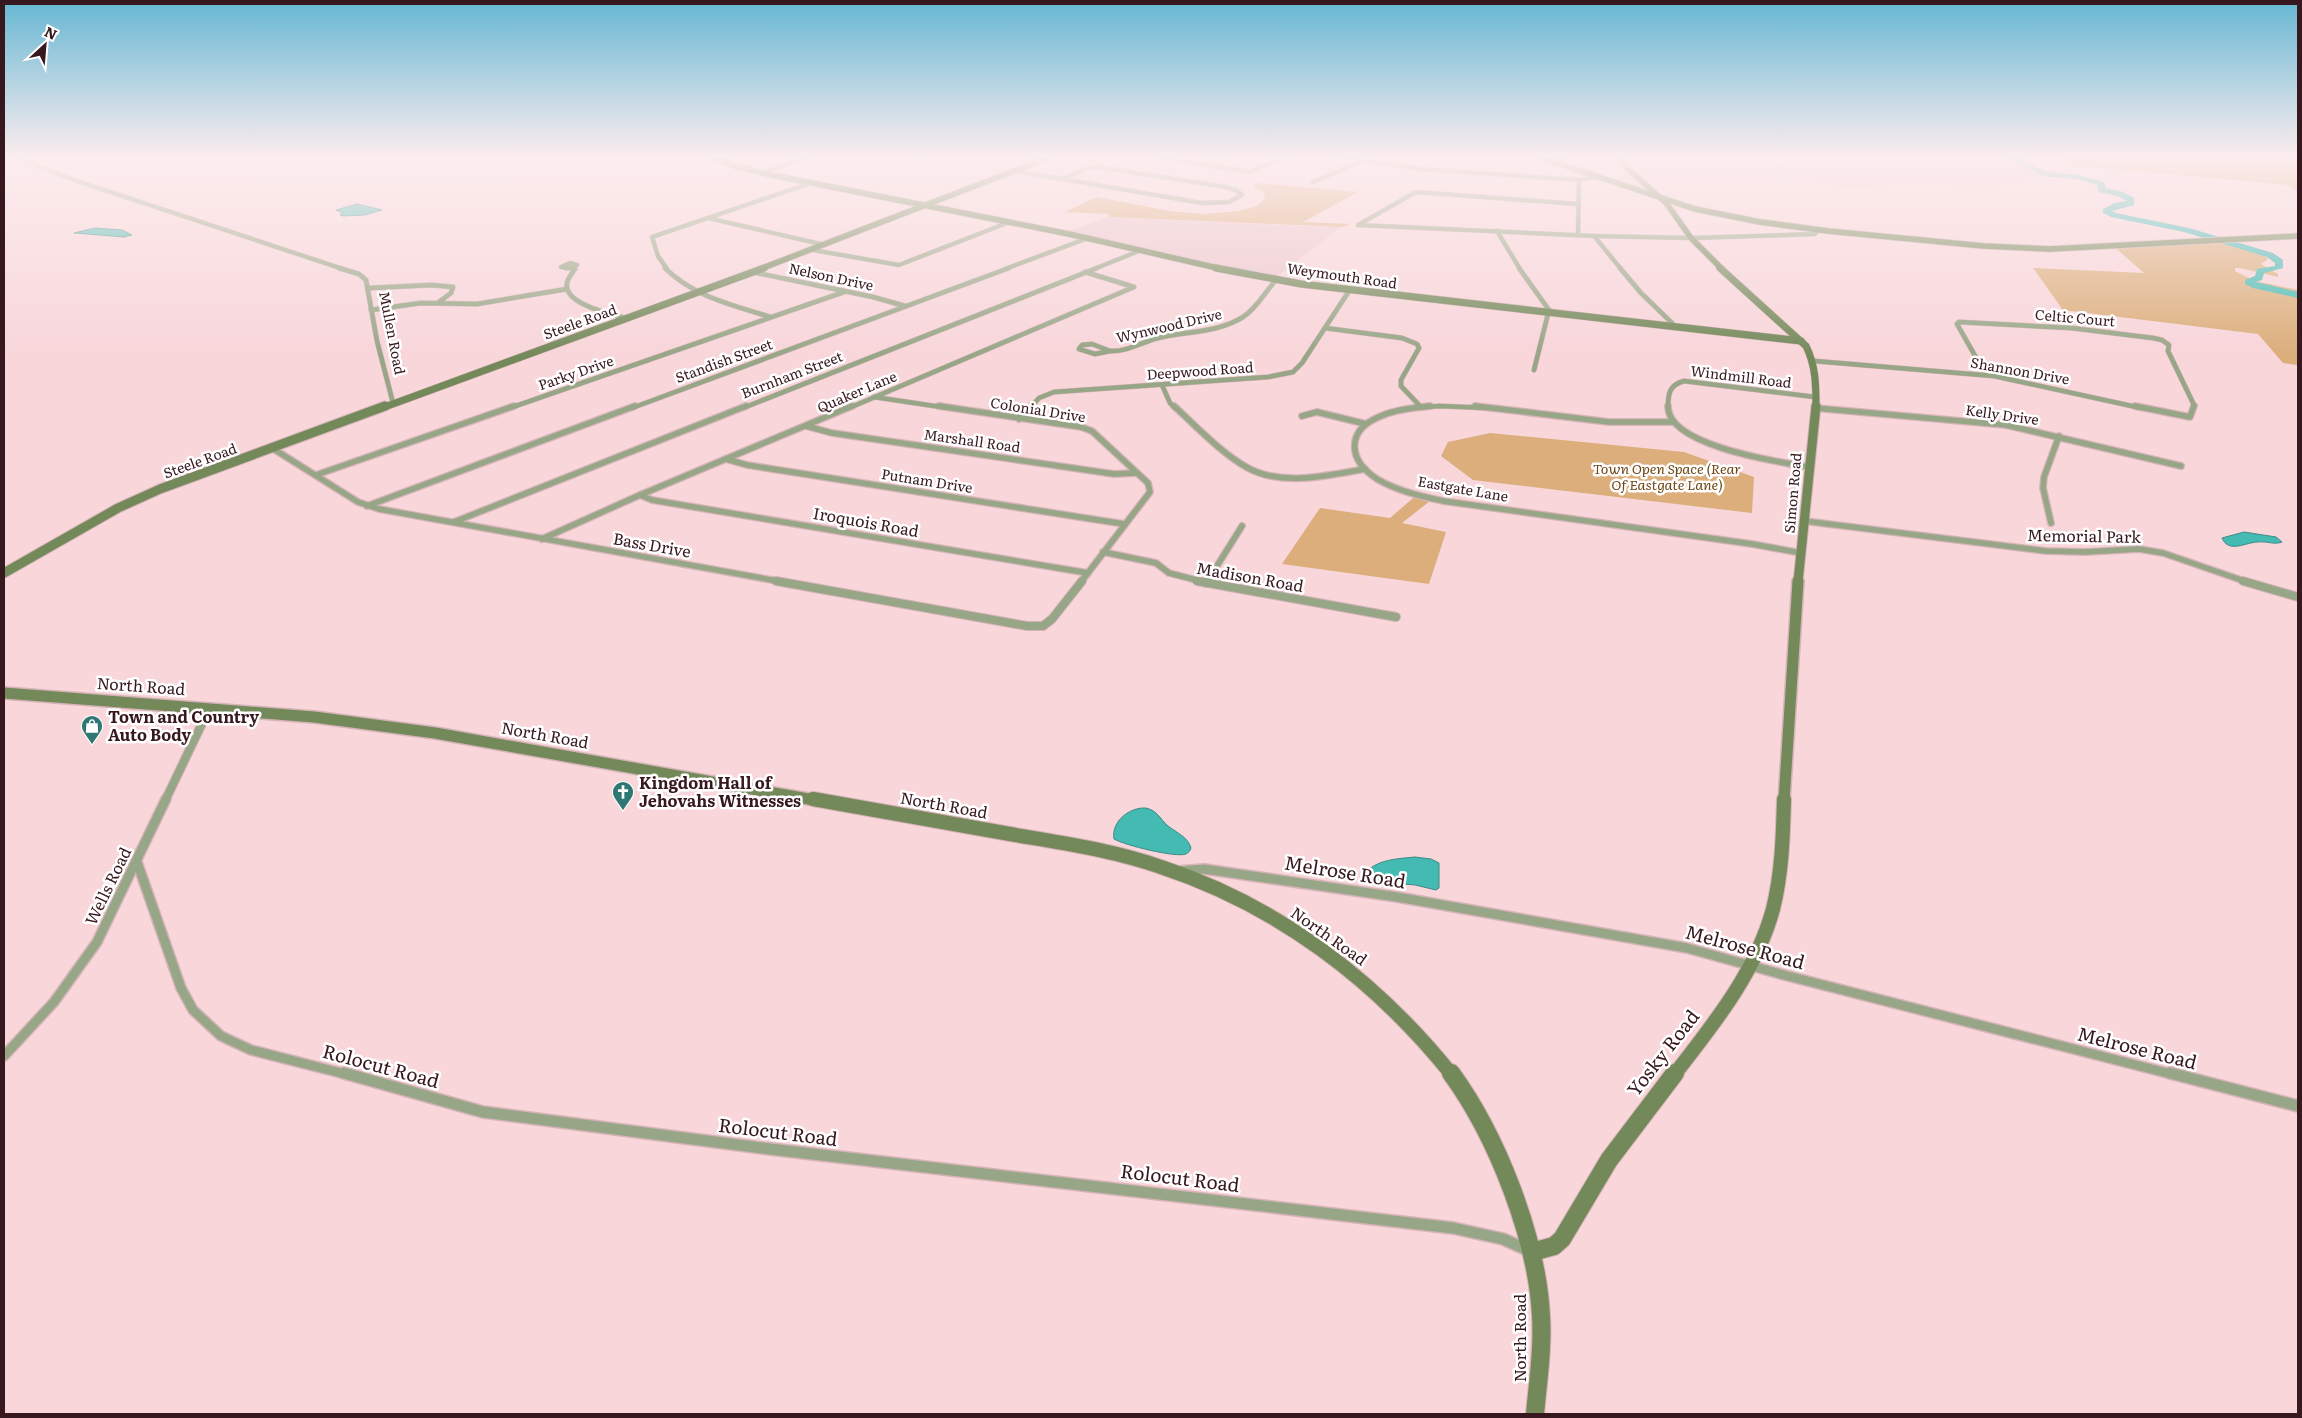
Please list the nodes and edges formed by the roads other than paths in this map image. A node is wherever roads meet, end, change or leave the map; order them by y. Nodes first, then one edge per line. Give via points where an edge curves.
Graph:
1 (207, 223) edge
2 (693, 223) edge
3 (730, 223) edge
4 (884, 223) edge
5 (1007, 223) joint
6 (1361, 223) edge
7 (1578, 223) edge
8 (1681, 223) edge
9 (1773, 223) edge
10 (1818, 230) junction
11 (1497, 231) junction
12 (1578, 235) junction
13 (1594, 236) junction
14 (2298, 236) edge
15 (1088, 238) junction
16 (1692, 238) junction
17 (825, 246) junction
18 (814, 250) junction
19 (1139, 251) junction
20 (573, 267) dead end
21 (752, 272) junction
22 (1085, 272) junction
23 (1276, 280) junction
24 (369, 288) junction
25 (567, 289) junction
26 (1349, 291) junction
27 (698, 292) junction
28 (844, 292) junction
29 (439, 302) junction
30 (905, 306) junction
31 (371, 310) junction
32 (1549, 313) junction
33 (771, 317) junction
34 (625, 318) junction
35 (1672, 327) junction
36 (1326, 328) junction
37 (1801, 341) junction
38 (1110, 351) junction
39 (1814, 361) junction
40 (1534, 370) dead end
41 (1986, 374) junction
42 (1162, 385) junction
43 (874, 397) junction
44 (1815, 397) junction
45 (393, 403) junction
46 (1420, 406) junction
47 (1815, 408) junction
48 (1302, 416) dead end
49 (2190, 417) joint
50 (1020, 419) junction
51 (1672, 422) junction
52 (1366, 424) junction
53 (806, 426) junction
54 (2059, 436) junction
55 (272, 448) junction
56 (726, 459) junction
57 (2181, 466) dead end
58 (1809, 468) junction
59 (1365, 469) junction
60 (1136, 473) junction
61 (316, 476) junction
62 (640, 496) junction
63 (367, 506) junction
64 (1804, 521) junction
65 (454, 522) junction
66 (2051, 523) dead end
67 (1124, 524) junction
68 (1242, 526) dead end
69 (542, 539) junction
70 (1103, 552) junction
71 (1801, 553) junction
72 (1088, 573) junction
73 (4, 574) edge
74 (1206, 583) junction
75 (2298, 597) edge
76 (1396, 617) dead end
77 (1043, 626) joint
78 (4, 693) edge
79 (209, 709) junction
80 (1781, 851) joint
81 (138, 862) junction
82 (1174, 871) junction
83 (1750, 965) junction
84 (4, 1056) edge
85 (2298, 1106) edge
86 (1532, 1252) junction
87 (1535, 1414) edge

1 - 24 street, Mullen Road via 348,269 363,277
2 - 27 street via 652,237 663,265 677,279
3 - 17 street
4 - 17 street, Steele Road
5 - 15 street, Weymouth Road
5 - 18 street via 899,265
6 - 11 street via 1358,225
7 - 12 street
8 - 16 street
9 - 10 street
10 - 14 street via 2028,249
10 - 16 street via 1815,234
11 - 12 street
11 - 32 street
12 - 13 street
13 - 16 street
13 - 35 street via 1641,293 1672,323
15 - 19 street, Weymouth Road
15 - 30 street, Standish Street
16 - 37 street via 1723,271
17 - 18 street, Steele Road
18 - 21 street, Steele Road
19 - 22 street, Burnham Street
19 - 23 street, Weymouth Road
20 - 25 street
21 - 27 street, Steele Road
21 - 28 street, Nelson Drive
22 - 43 street, Quaker Lane via 1134,287
22 - 65 street, Burnham Street
23 - 26 street, Weymouth Road
23 - 38 street, Wynwood Drive via 1247,314 1228,324 1162,336 1127,349
24 - 29 street via 453,287 451,293
24 - 31 street, Mullen Road
25 - 29 street via 485,303
25 - 34 street via 578,302
26 - 32 street, Weymouth Road
26 - 36 street, Deepwood Road
27 - 33 street
27 - 34 street, Steele Road
28 - 30 street, Nelson Drive
28 - 33 street, Parky Drive
29 - 31 street
30 - 63 street, Standish Street
31 - 45 street, Mullen Road
32 - 35 street, Weymouth Road
32 - 40 street
33 - 61 street, Parky Drive
34 - 45 street, Steele Road
35 - 37 street, Weymouth Road
36 - 42 street, Deepwood Road via 1298,369 1286,374
36 - 46 street via 1402,338 1417,344 1419,348 1401,380 1401,386
37 - 39 street
38 - 38 street, Wynwood Drive via 1095,354 1079,349 1082,344 1095,343
39 - 41 street, Shannon Drive
39 - 44 street, Simon Road
41 - 49 street, Shannon Drive
41 - 49 street, Celtic Court via 1957,324 1959,322 2071,328 2153,338 2169,345 2168,351 2194,406
42 - 50 street, Deepwood Road via 1047,394 1033,403
42 - 59 street via 1170,403 1250,469 1296,478
43 - 50 street, Colonial Drive
43 - 53 street, Quaker Lane
44 - 47 street, Simon Road
44 - 51 street, Windmill Road via 1692,381 1678,382 1670,386 1666,402 1666,413
45 - 55 street, Steele Road
46 - 51 street via 1462,406 1620,423
46 - 52 street via 1390,413
47 - 54 street, Kelly Drive via 1991,423
47 - 58 street, Simon Road
48 - 52 street via 1317,412
50 - 60 street, Colonial Drive via 1092,431
51 - 58 street via 1697,438 1729,451
52 - 59 street via 1354,441 1354,450
53 - 56 street, Quaker Lane
53 - 60 street, Marshall Road via 832,433 1114,474
54 - 57 street, Kelly Drive
54 - 66 street via 2044,477 2043,488
55 - 61 street, Bass Drive
55 - 73 street, Steele Road via 118,508
56 - 62 street, Quaker Lane
56 - 67 street, Putnam Drive via 747,465
58 - 64 street, Simon Road
59 - 71 street, Eastgate Lane via 1396,487 1443,501
60 - 67 street, Colonial Drive via 1148,483 1150,492
61 - 63 street, Bass Drive
62 - 69 street, Quaker Lane
62 - 72 street, Iroquois Road
63 - 65 street, Bass Drive
64 - 71 street, Simon Road
64 - 75 street, Memorial Park via 2046,551 2139,549 2182,558 2259,587
65 - 69 street, Bass Drive
67 - 70 street, Colonial Drive
68 - 74 street
69 - 77 street, Bass Drive via 1027,626
70 - 72 street, Colonial Drive
70 - 74 street, Madison Road via 1156,563 1176,576
71 - 80 street, Simon Road
72 - 77 street, Colonial Drive
74 - 76 street, Madison Road
78 - 79 street, North Road
79 - 81 street, Wells Road
79 - 82 street, North Road via 435,733 1057,842
80 - 83 street, Yosky Road via 1775,904
81 - 84 street, Wells Road via 97,942 77,973 46,1013
81 - 86 street, Rolocut Road via 181,988 192,1010 221,1036 251,1050 483,1112 770,1149 1453,1228 1503,1239
82 - 83 street, Melrose Road via 1214,870 1397,897 1678,946
82 - 86 street, North Road via 1252,906 1294,930 1373,989 1419,1035 1453,1076 1480,1122 1502,1165
83 - 85 street, Melrose Road
83 - 86 street, Yosky Road via 1736,992 1610,1157 1556,1245
86 - 87 street, North Road via 1540,1303

